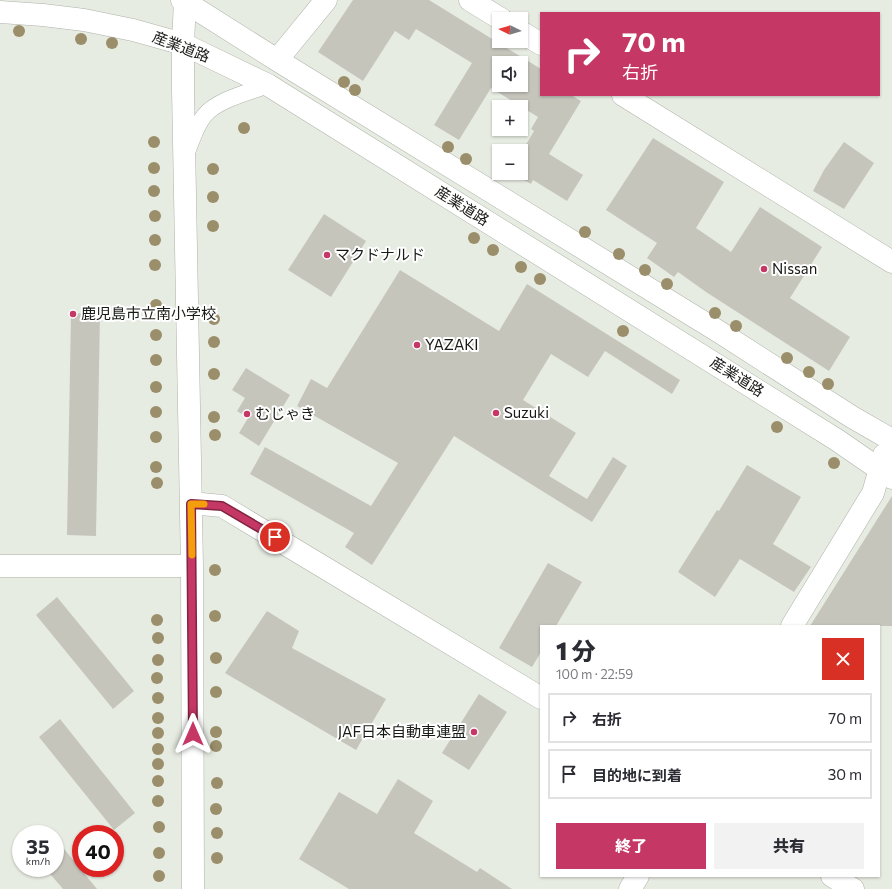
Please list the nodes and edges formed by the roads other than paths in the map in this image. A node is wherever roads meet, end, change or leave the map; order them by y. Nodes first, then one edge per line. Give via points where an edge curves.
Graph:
1 (184, 0) edge
2 (326, 0) edge
3 (470, 0) edge
4 (0, 12) edge
5 (492, 14) edge
6 (528, 36) edge
7 (540, 43) edge
8 (183, 44) junction
9 (277, 60) junction
10 (268, 85) junction
11 (625, 96) edge
12 (184, 160) junction
13 (892, 262) edge
14 (891, 435) edge
15 (886, 474) edge
16 (191, 504) junction
17 (0, 566) edge
18 (192, 566) junction
19 (793, 625) edge
20 (540, 697) edge
21 (637, 877) edge
22 (834, 877) edge
23 (194, 889) edge
24 (630, 889) edge
25 (853, 889) edge

1 - 8 street
1 - 9 street, 産業道路
2 - 9 street
3 - 5 street
4 - 8 street, 産業道路 via 84,20
6 - 7 street
8 - 10 street, 産業道路
8 - 12 street
9 - 14 street, 産業道路 via 721,332 852,417
10 - 12 street via 223,102 205,115
10 - 15 street, 産業道路 via 837,440
11 - 13 street
12 - 16 street
14 - 15 street
15 - 19 street
16 - 18 street
16 - 20 street via 222,506
17 - 18 street
18 - 23 street
21 - 24 street
22 - 25 street

